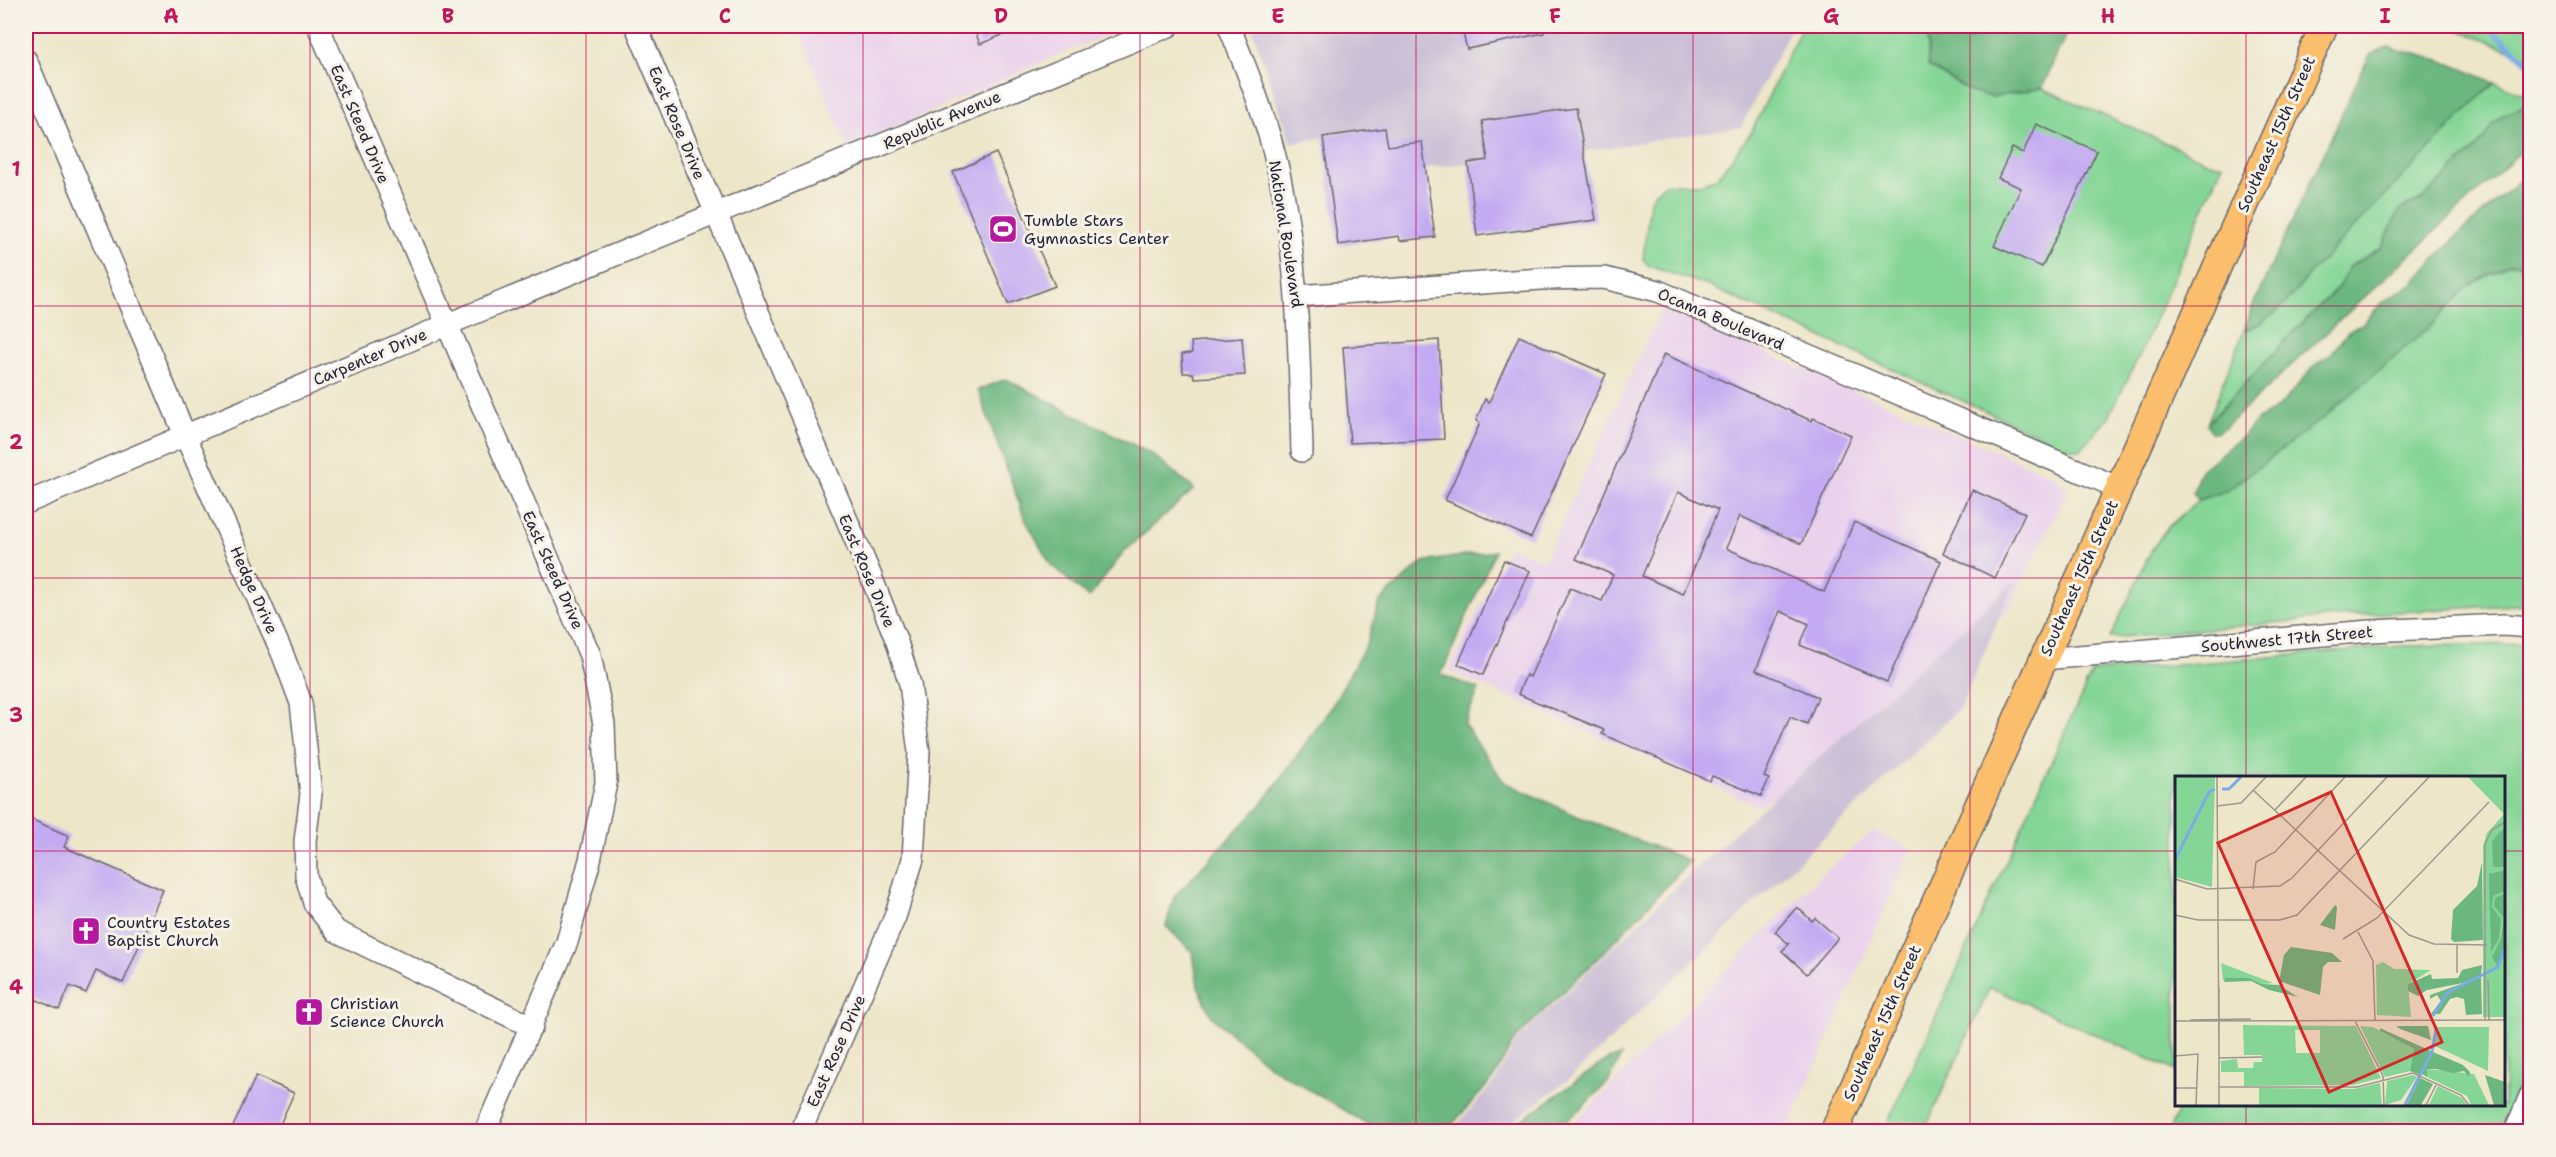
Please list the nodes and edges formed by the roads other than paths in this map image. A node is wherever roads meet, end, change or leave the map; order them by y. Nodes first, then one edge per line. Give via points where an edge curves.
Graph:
1 (318, 26) edge
2 (636, 26) edge
3 (1169, 26) edge
4 (1229, 26) edge
5 (2324, 26) edge
6 (26, 60) edge
7 (716, 214) junction
8 (1297, 296) junction
9 (446, 325) junction
10 (185, 435) junction
11 (1302, 451) dead end
12 (2120, 488) junction
13 (26, 503) edge
14 (2530, 627) edge
15 (2043, 658) junction
16 (532, 1027) junction
17 (2530, 1096) edge
18 (484, 1131) edge
19 (800, 1131) edge
20 (1834, 1131) edge
21 (2515, 1131) edge

1 - 9 street, East Steed Drive
2 - 7 street, East Rose Drive
3 - 7 street, Republic Avenue
4 - 8 street, National Boulevard via 1252,81 1279,172
5 - 12 main road, Southeast 15th Street
6 - 10 street, Hedge Drive
7 - 9 street, Carpenter Drive
7 - 19 street, East Rose Drive via 897,642 910,684 919,752 913,859 895,917
8 - 11 street, National Boulevard
8 - 12 street, Ocama Boulevard via 1604,278 1658,291
9 - 10 street, Carpenter Drive
9 - 16 street, East Steed Drive via 590,655 604,724 606,783 590,860 567,942
10 - 13 street, Carpenter Drive
10 - 16 street, Hedge Drive via 301,703 311,794 305,841 306,876 314,903 336,931
12 - 15 main road, Southeast 15th Street
14 - 15 street, Southwest 17th Street via 2370,632
15 - 20 main road, Southeast 15th Street
16 - 18 street, East Steed Drive
17 - 21 street

